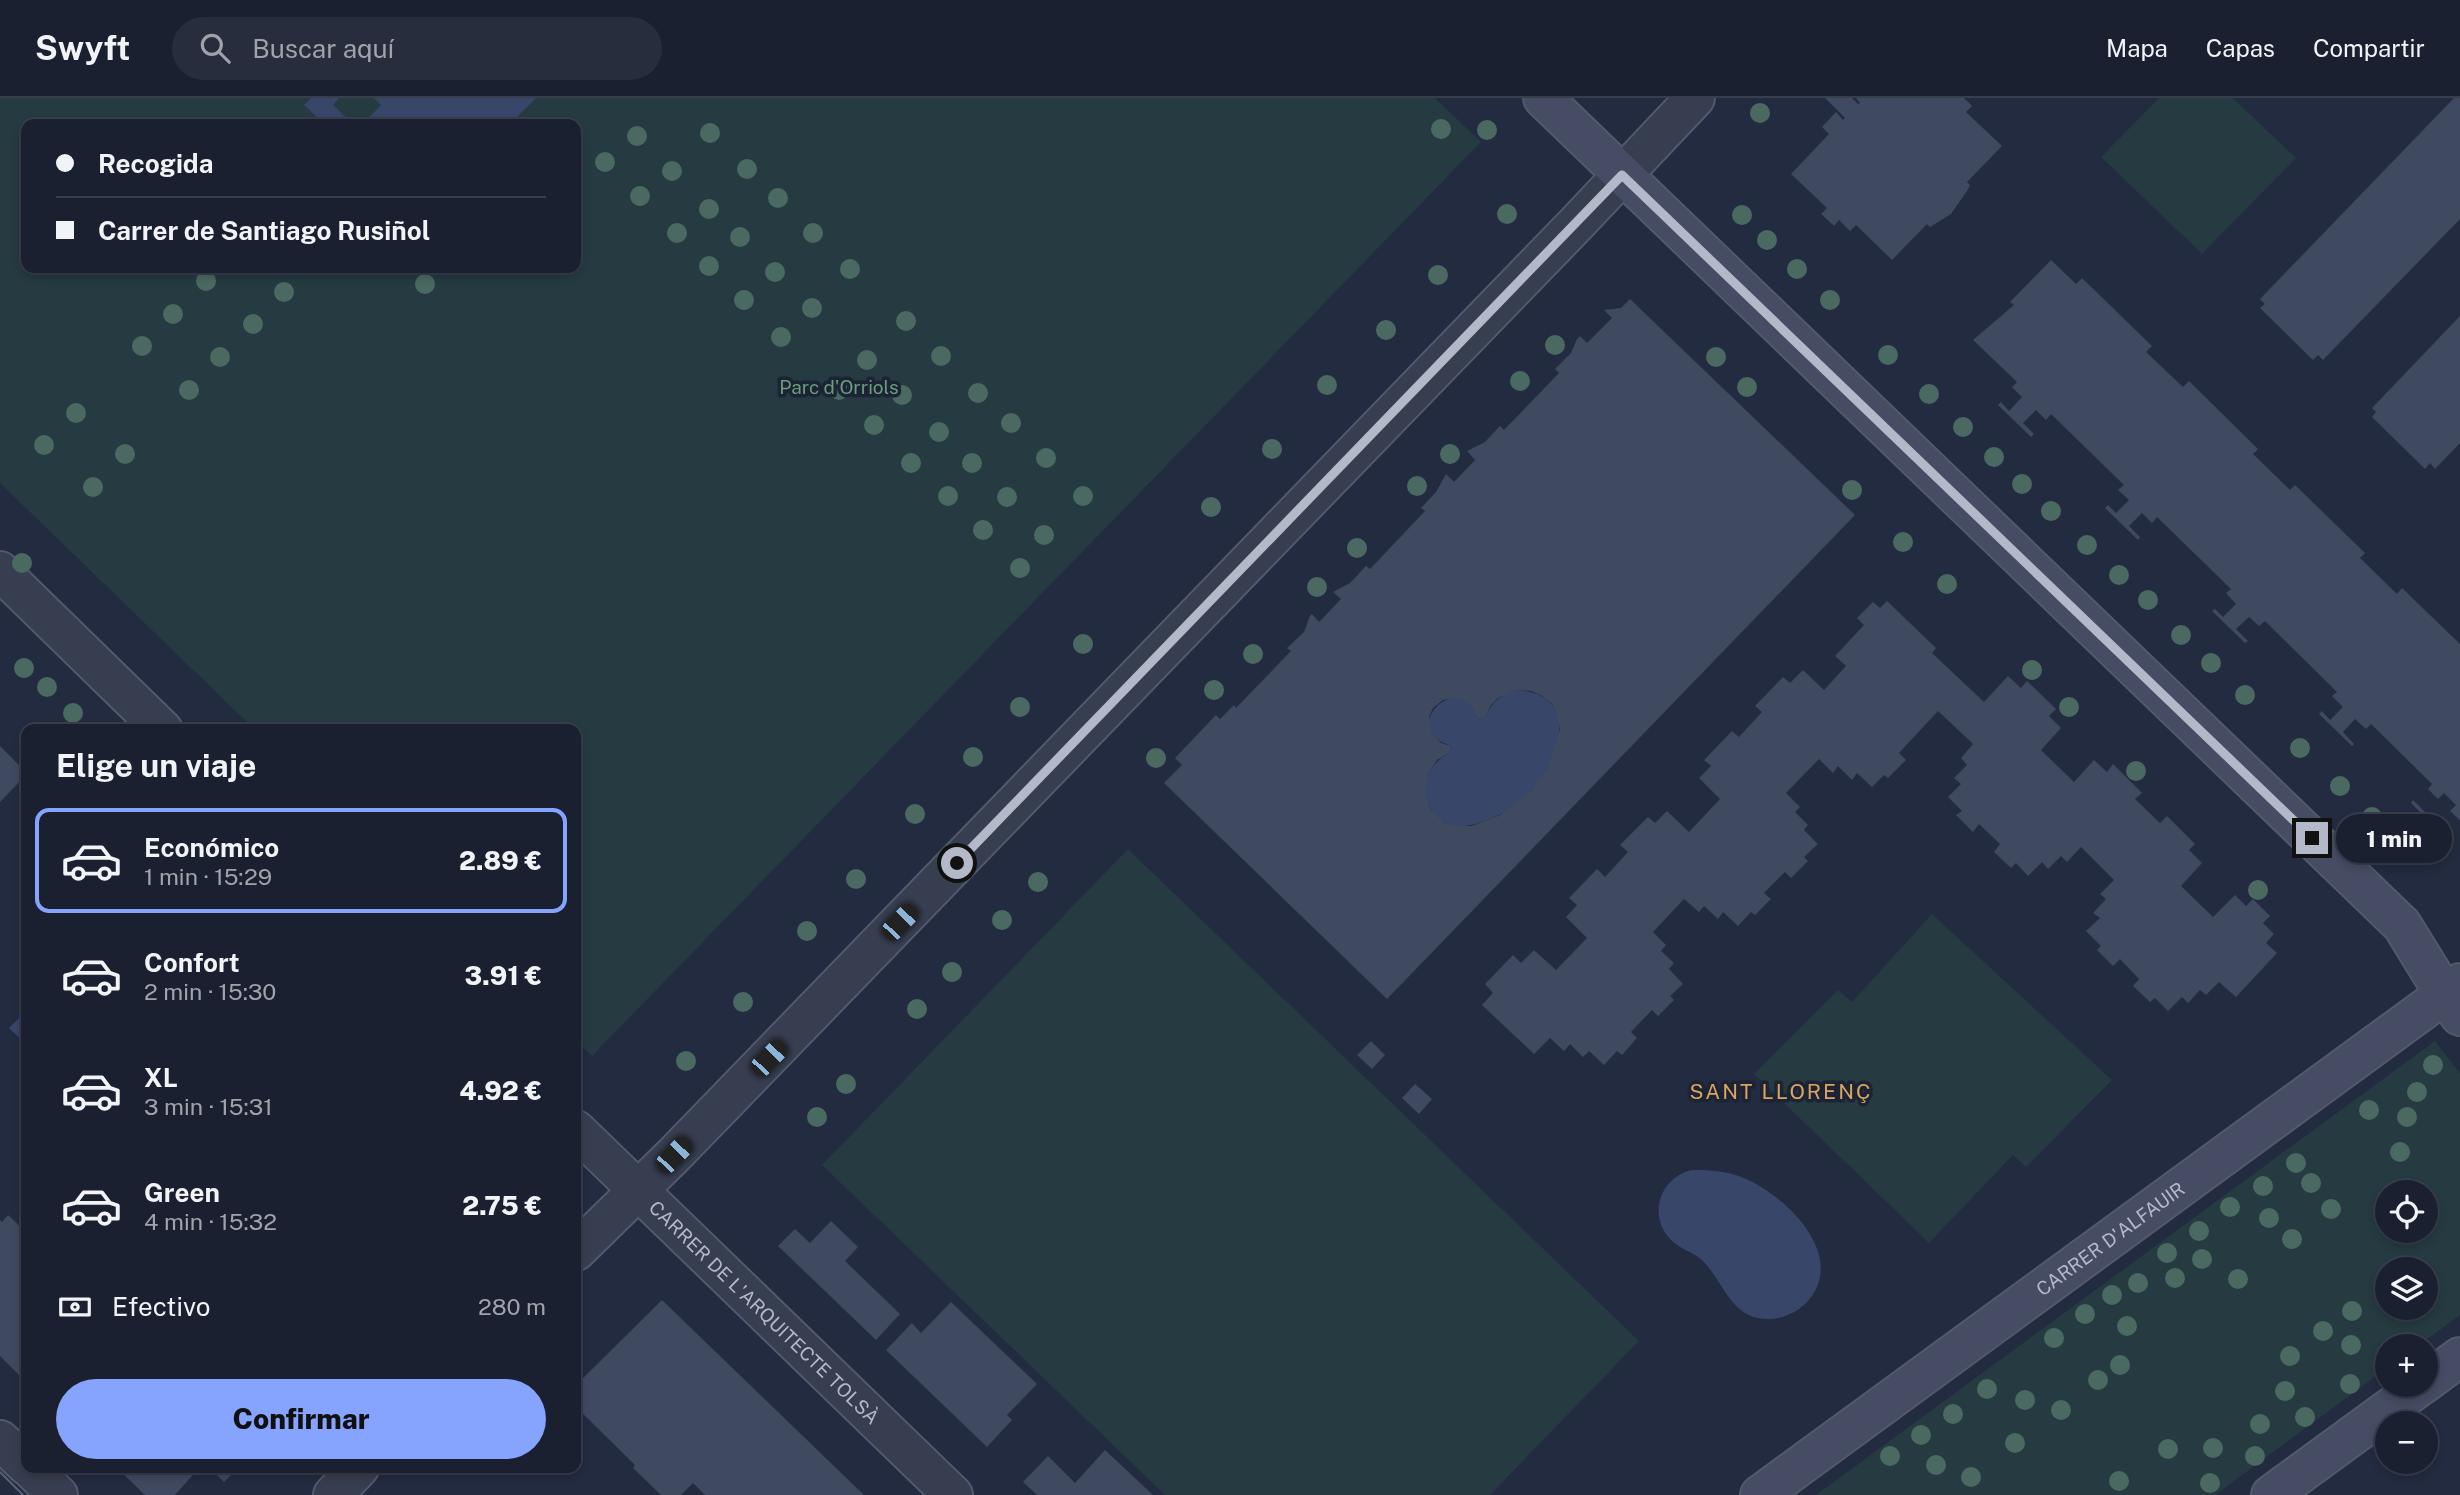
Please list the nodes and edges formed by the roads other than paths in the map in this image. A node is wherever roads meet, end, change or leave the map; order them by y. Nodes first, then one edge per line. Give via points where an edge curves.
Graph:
1 (1543, 98) edge
2 (1695, 98) edge
3 (1622, 175) junction
4 (0, 571) edge
5 (157, 724) edge
6 (2455, 998) edge
7 (581, 1135) edge
8 (638, 1189) junction
9 (581, 1246) edge
10 (2460, 1357) edge
11 (2438, 1373) edge
12 (2405, 1397) edge
13 (0, 1440) edge
14 (21, 1460) edge
15 (35, 1473) edge
16 (354, 1473) edge
17 (58, 1495) edge
18 (333, 1495) edge
19 (953, 1495) edge
20 (1760, 1495) edge
21 (2271, 1495) edge

1 - 3 street
2 - 3 street
3 - 6 street via 2402,925
3 - 8 street
4 - 5 street
6 - 20 street, CARRER D'ALFAUIR
7 - 8 street, CARRER DE L'ARQUITECTE TOLSÀ
8 - 9 street
8 - 19 street, CARRER DE L'ARQUITECTE TOLSÀ
10 - 11 street
12 - 21 street
13 - 14 street
15 - 17 street
16 - 18 street

